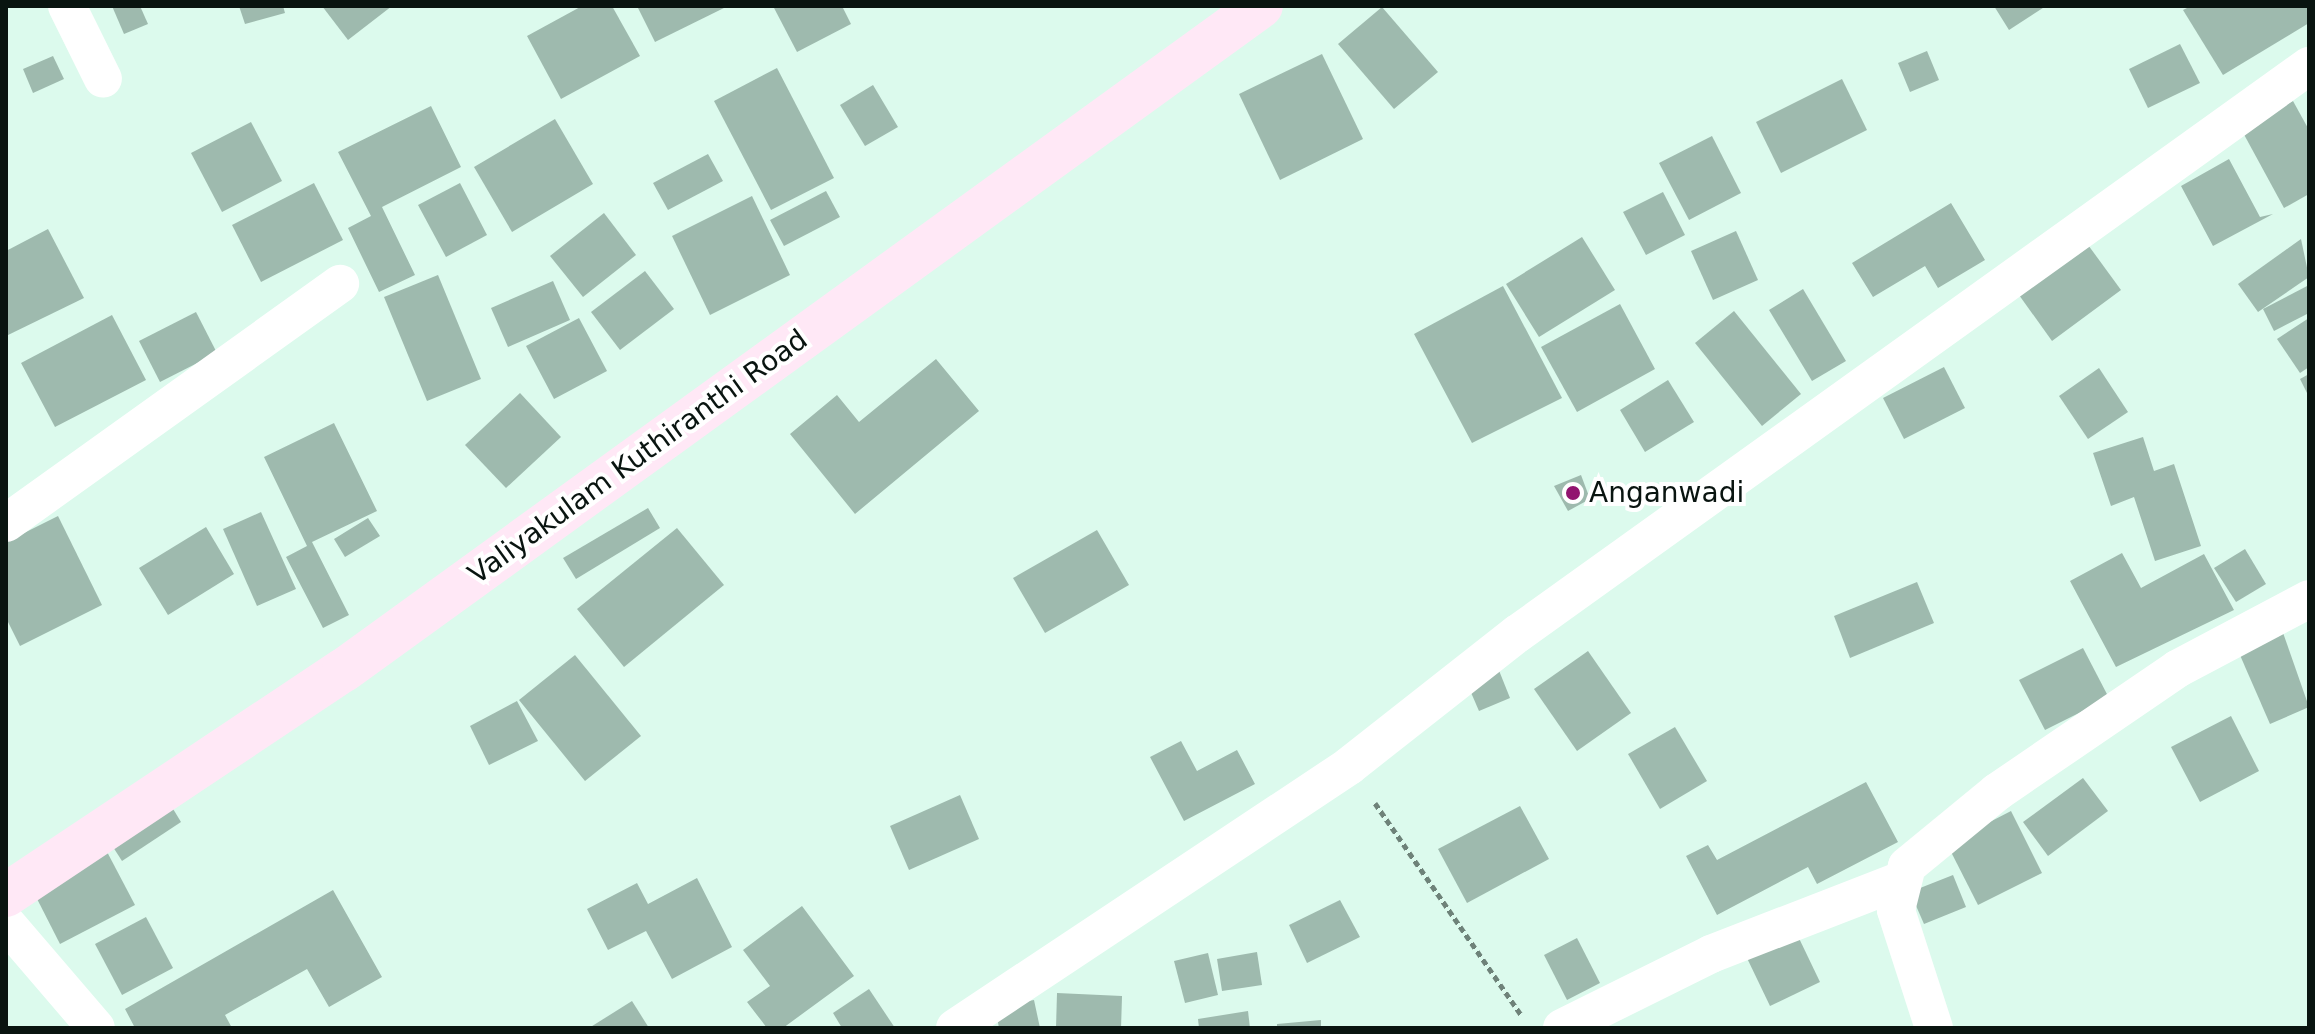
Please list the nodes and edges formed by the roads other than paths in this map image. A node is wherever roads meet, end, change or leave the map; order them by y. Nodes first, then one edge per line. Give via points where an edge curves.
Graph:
1 (67, 6) edge
2 (1261, 6) edge
3 (2309, 66) edge
4 (103, 79) dead end
5 (340, 284) dead end
6 (6, 523) edge
7 (2309, 599) edge
8 (1899, 881) junction
9 (6, 895) edge
10 (6, 923) edge
11 (96, 1028) edge
12 (955, 1028) edge
13 (1562, 1028) edge
14 (1934, 1028) edge

1 - 4 street
2 - 9 street, Valiyakulam Kuthiranthi Road via 344,670
3 - 12 street via 1517,634 1349,766
5 - 6 street
7 - 8 street via 2177,669 1997,792 1930,844
8 - 13 street via 1711,954
8 - 14 street via 1896,910
10 - 11 street

